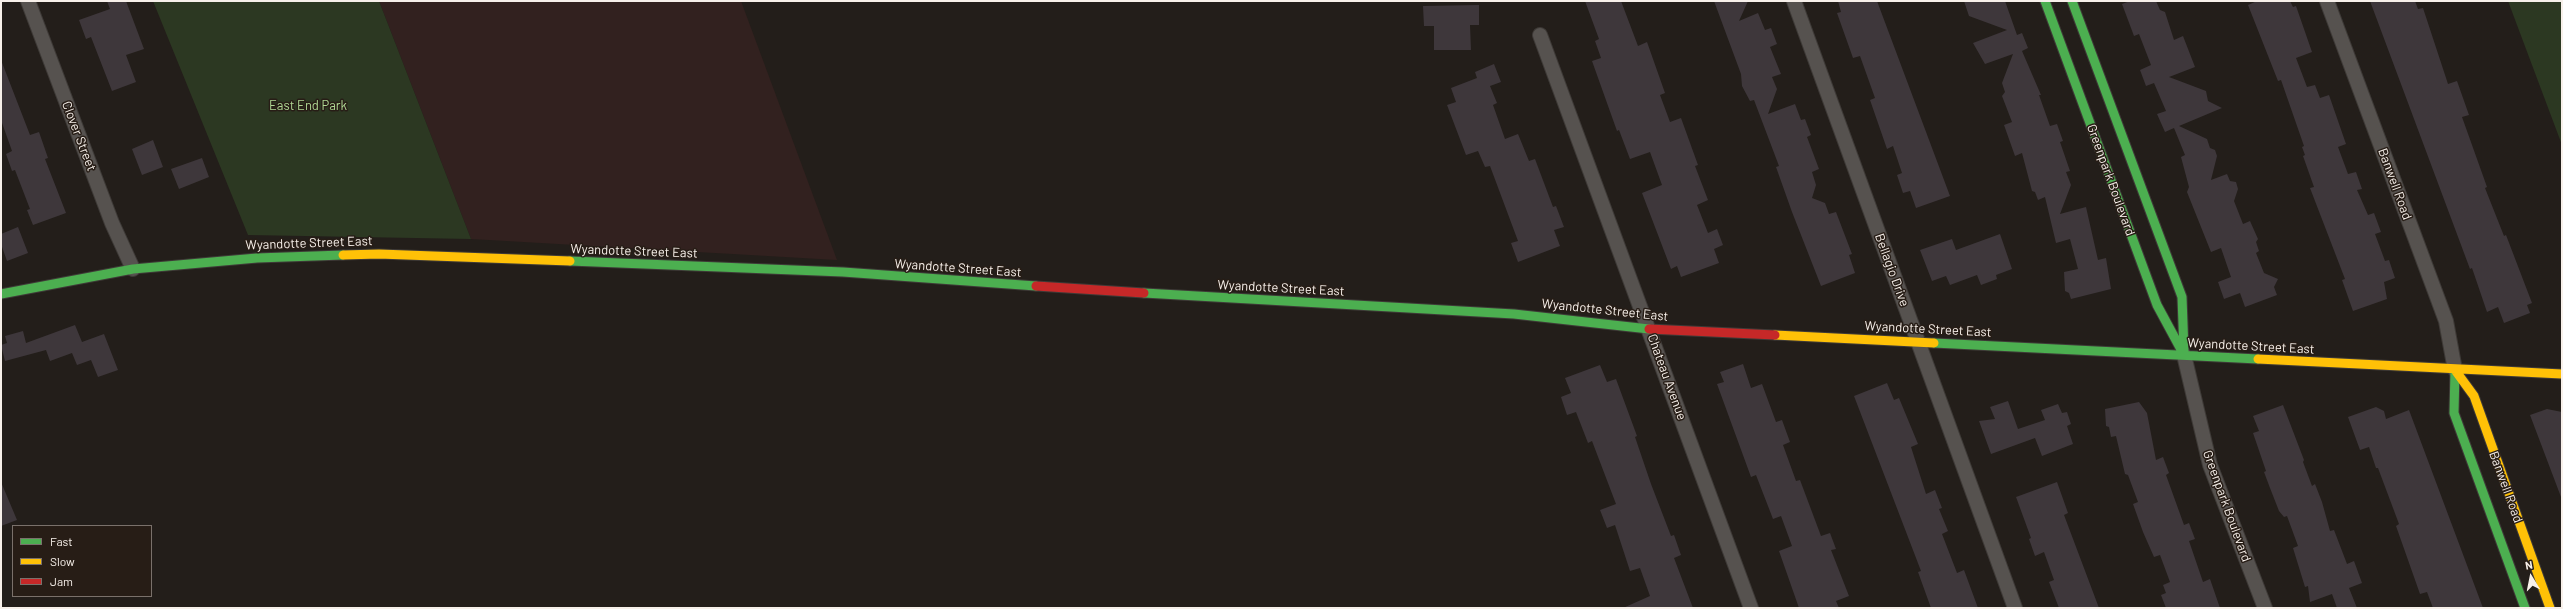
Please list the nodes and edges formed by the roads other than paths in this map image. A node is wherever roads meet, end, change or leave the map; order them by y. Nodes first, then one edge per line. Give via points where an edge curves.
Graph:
1 (28, 1) edge
2 (1794, 1) edge
3 (2045, 1) edge
4 (2072, 1) edge
5 (2327, 1) edge
6 (1540, 35) dead end
7 (133, 269) junction
8 (1, 294) edge
9 (1649, 328) junction
10 (1918, 341) junction
11 (2184, 355) junction
12 (2455, 370) junction
13 (2562, 374) edge
14 (1751, 608) edge
15 (2015, 608) edge
16 (2265, 608) edge
17 (2525, 608) edge
18 (2550, 608) edge

1 - 7 street, Clover Street via 112,223
2 - 10 street, Bellagio Drive
3 - 11 street, Greenpark Boulevard via 2157,305
4 - 11 street, Greenpark Boulevard via 2182,297
5 - 12 street, Banwell Road via 2446,321
6 - 9 street, Chateau Avenue
7 - 8 street, Wyandotte Street East
7 - 9 street, Wyandotte Street East via 257,258 379,254 843,272 1101,291 1514,314
9 - 10 street, Wyandotte Street East
9 - 14 street, Chateau Avenue
10 - 11 street, Wyandotte Street East
10 - 15 street, Bellagio Drive
11 - 12 street, Wyandotte Street East
11 - 16 street, Greenpark Boulevard via 2210,465
12 - 13 street, Wyandotte Street East
12 - 17 street, Banwell Road via 2454,413
12 - 18 street, Banwell Road via 2474,396

